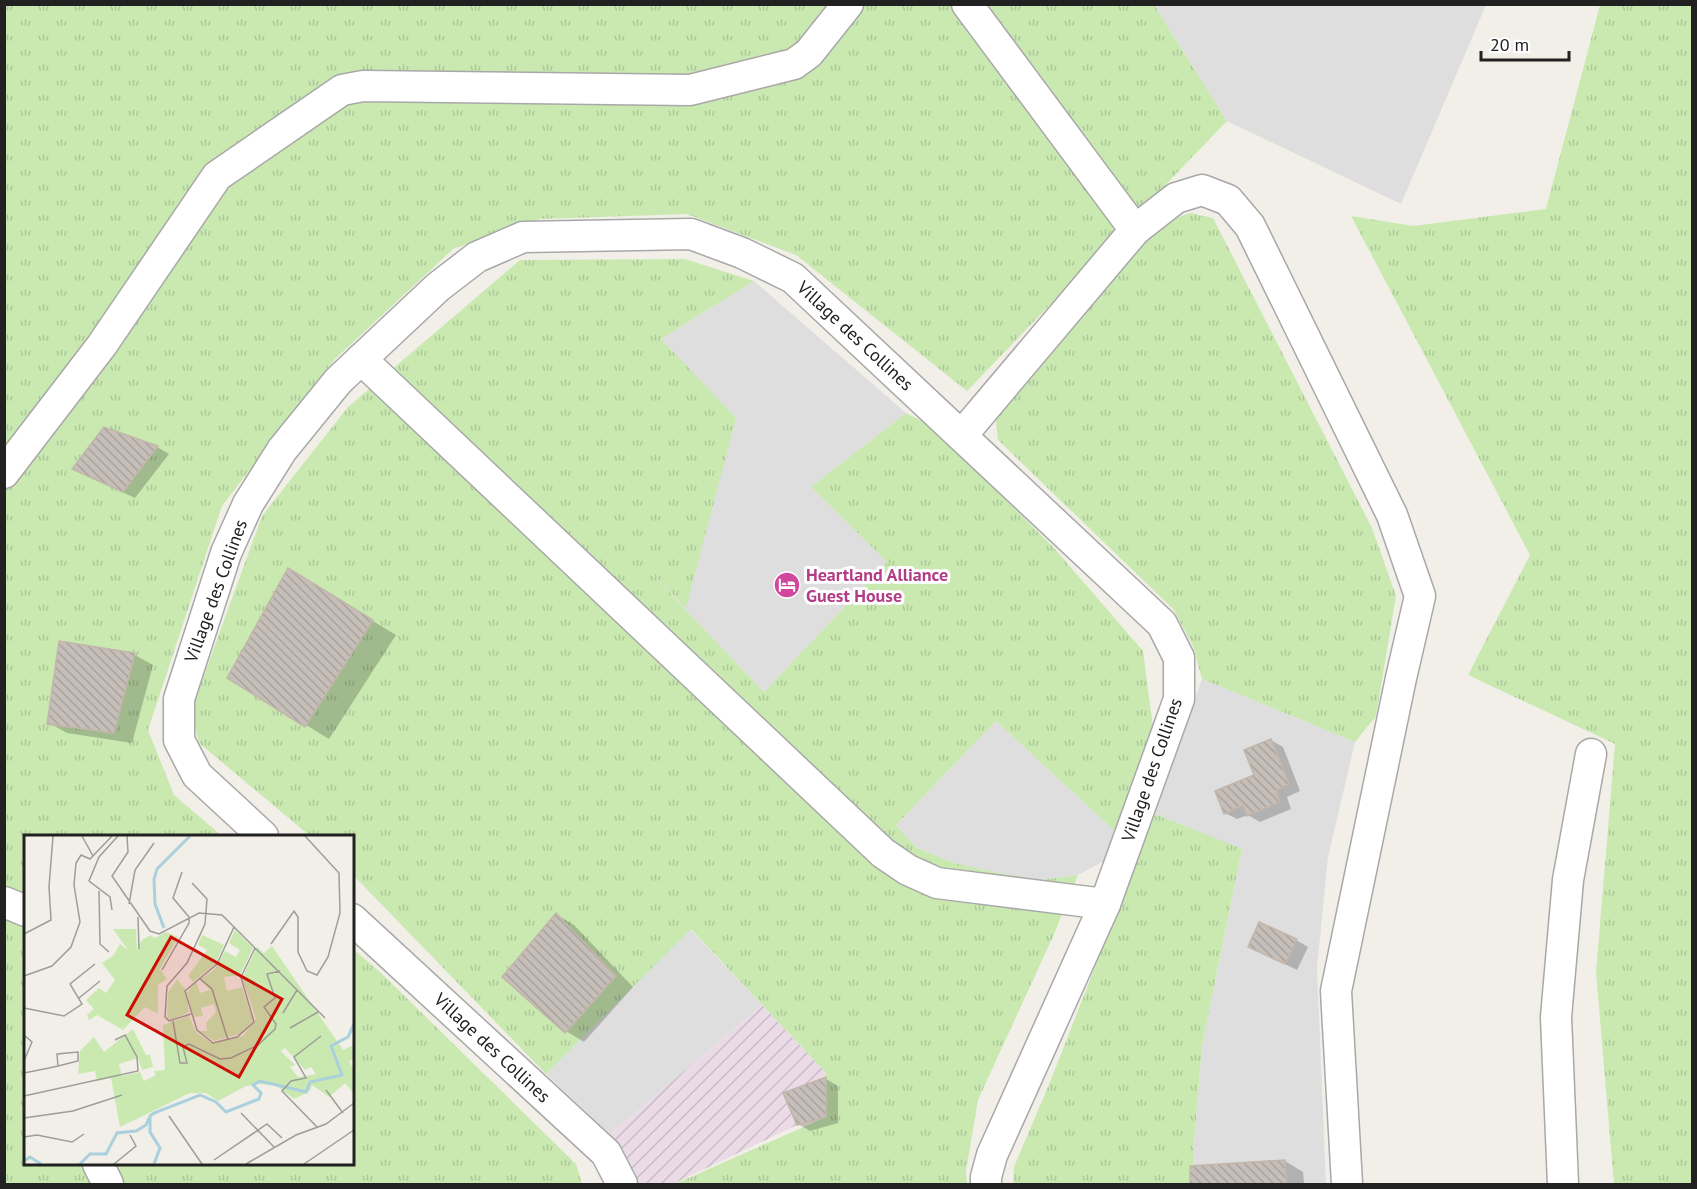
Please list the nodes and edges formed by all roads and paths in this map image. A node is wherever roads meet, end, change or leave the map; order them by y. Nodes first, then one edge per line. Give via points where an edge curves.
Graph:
1 (848, 4) edge
2 (967, 4) edge
3 (1135, 230) junction
4 (361, 359) junction
5 (962, 435) junction
6 (4, 473) edge
7 (1591, 754) dead end
8 (261, 835) edge
9 (4, 902) edge
10 (1105, 904) junction
11 (24, 910) edge
12 (354, 921) edge
13 (98, 1165) edge
14 (108, 1185) edge
15 (622, 1185) edge
16 (986, 1185) edge
17 (1347, 1185) edge
18 (1563, 1185) edge

1 - 6 street via 809,53 794,64 690,90 363,86 342,90 217,176 102,345
2 - 3 street
3 - 5 street
3 - 17 street via 1176,198 1203,190 1228,200 1250,226 1392,515 1420,596 1336,992
4 - 5 street, Village des Collines via 477,256 523,237 691,234 794,278
4 - 8 street, Village des Collines via 282,450 248,504 226,553 179,699 179,740 197,775
4 - 10 street via 883,853 937,883
5 - 10 street, Village des Collines via 1162,624 1179,658 1179,699
7 - 18 street via 1568,880 1556,1017
9 - 11 street
10 - 16 street, Village des Collines via 992,1155
12 - 15 street, Village des Collines via 606,1153
13 - 14 street

